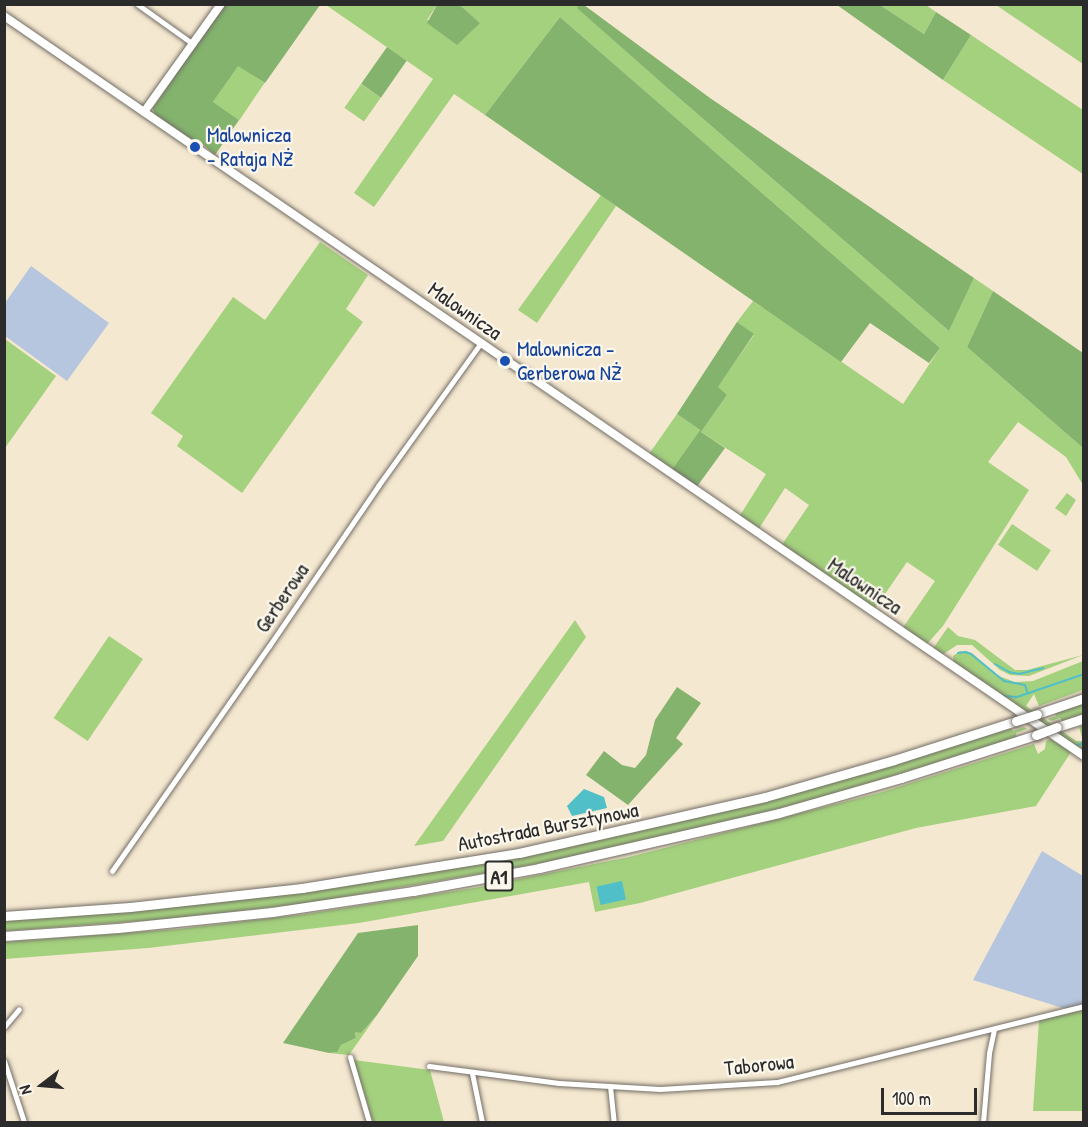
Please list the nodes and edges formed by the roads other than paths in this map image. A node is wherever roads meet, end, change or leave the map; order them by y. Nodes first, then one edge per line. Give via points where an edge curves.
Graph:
1 (137, 4) edge
2 (221, 4) edge
3 (4, 16) edge
4 (193, 44) junction
5 (144, 112) junction
6 (480, 344) junction
7 (1083, 698) edge
8 (1083, 718) edge
9 (1083, 756) edge
10 (112, 871) dead end
11 (4, 916) edge
12 (4, 936) edge
13 (1083, 1006) edge
14 (19, 1009) dead end
15 (4, 1027) edge
16 (994, 1030) junction
17 (350, 1057) dead end
18 (4, 1061) edge
19 (429, 1066) dead end
20 (472, 1073) junction
21 (610, 1086) junction
22 (24, 1122) edge
23 (369, 1122) edge
24 (482, 1122) edge
25 (614, 1122) edge
26 (984, 1122) edge

1 - 4 street
2 - 4 street
3 - 5 street, Malownicza
4 - 5 street
5 - 6 street, Malownicza
6 - 9 street, Malownicza
6 - 10 street, Gerberowa
7 - 11 highway, Autostrada Bursztynowa / A1, bridge via 894,760 765,796 519,852 302,888
8 - 12 highway, Autostrada Bursztynowa / A1, bridge via 779,813 539,868 272,912
13 - 16 street, Taborowa via 1003,1024
14 - 15 street
16 - 21 street, Taborowa via 777,1082 682,1089
16 - 26 street
17 - 23 street
18 - 22 street
19 - 20 street, Taborowa
20 - 21 street, Taborowa
20 - 24 street
21 - 25 street

